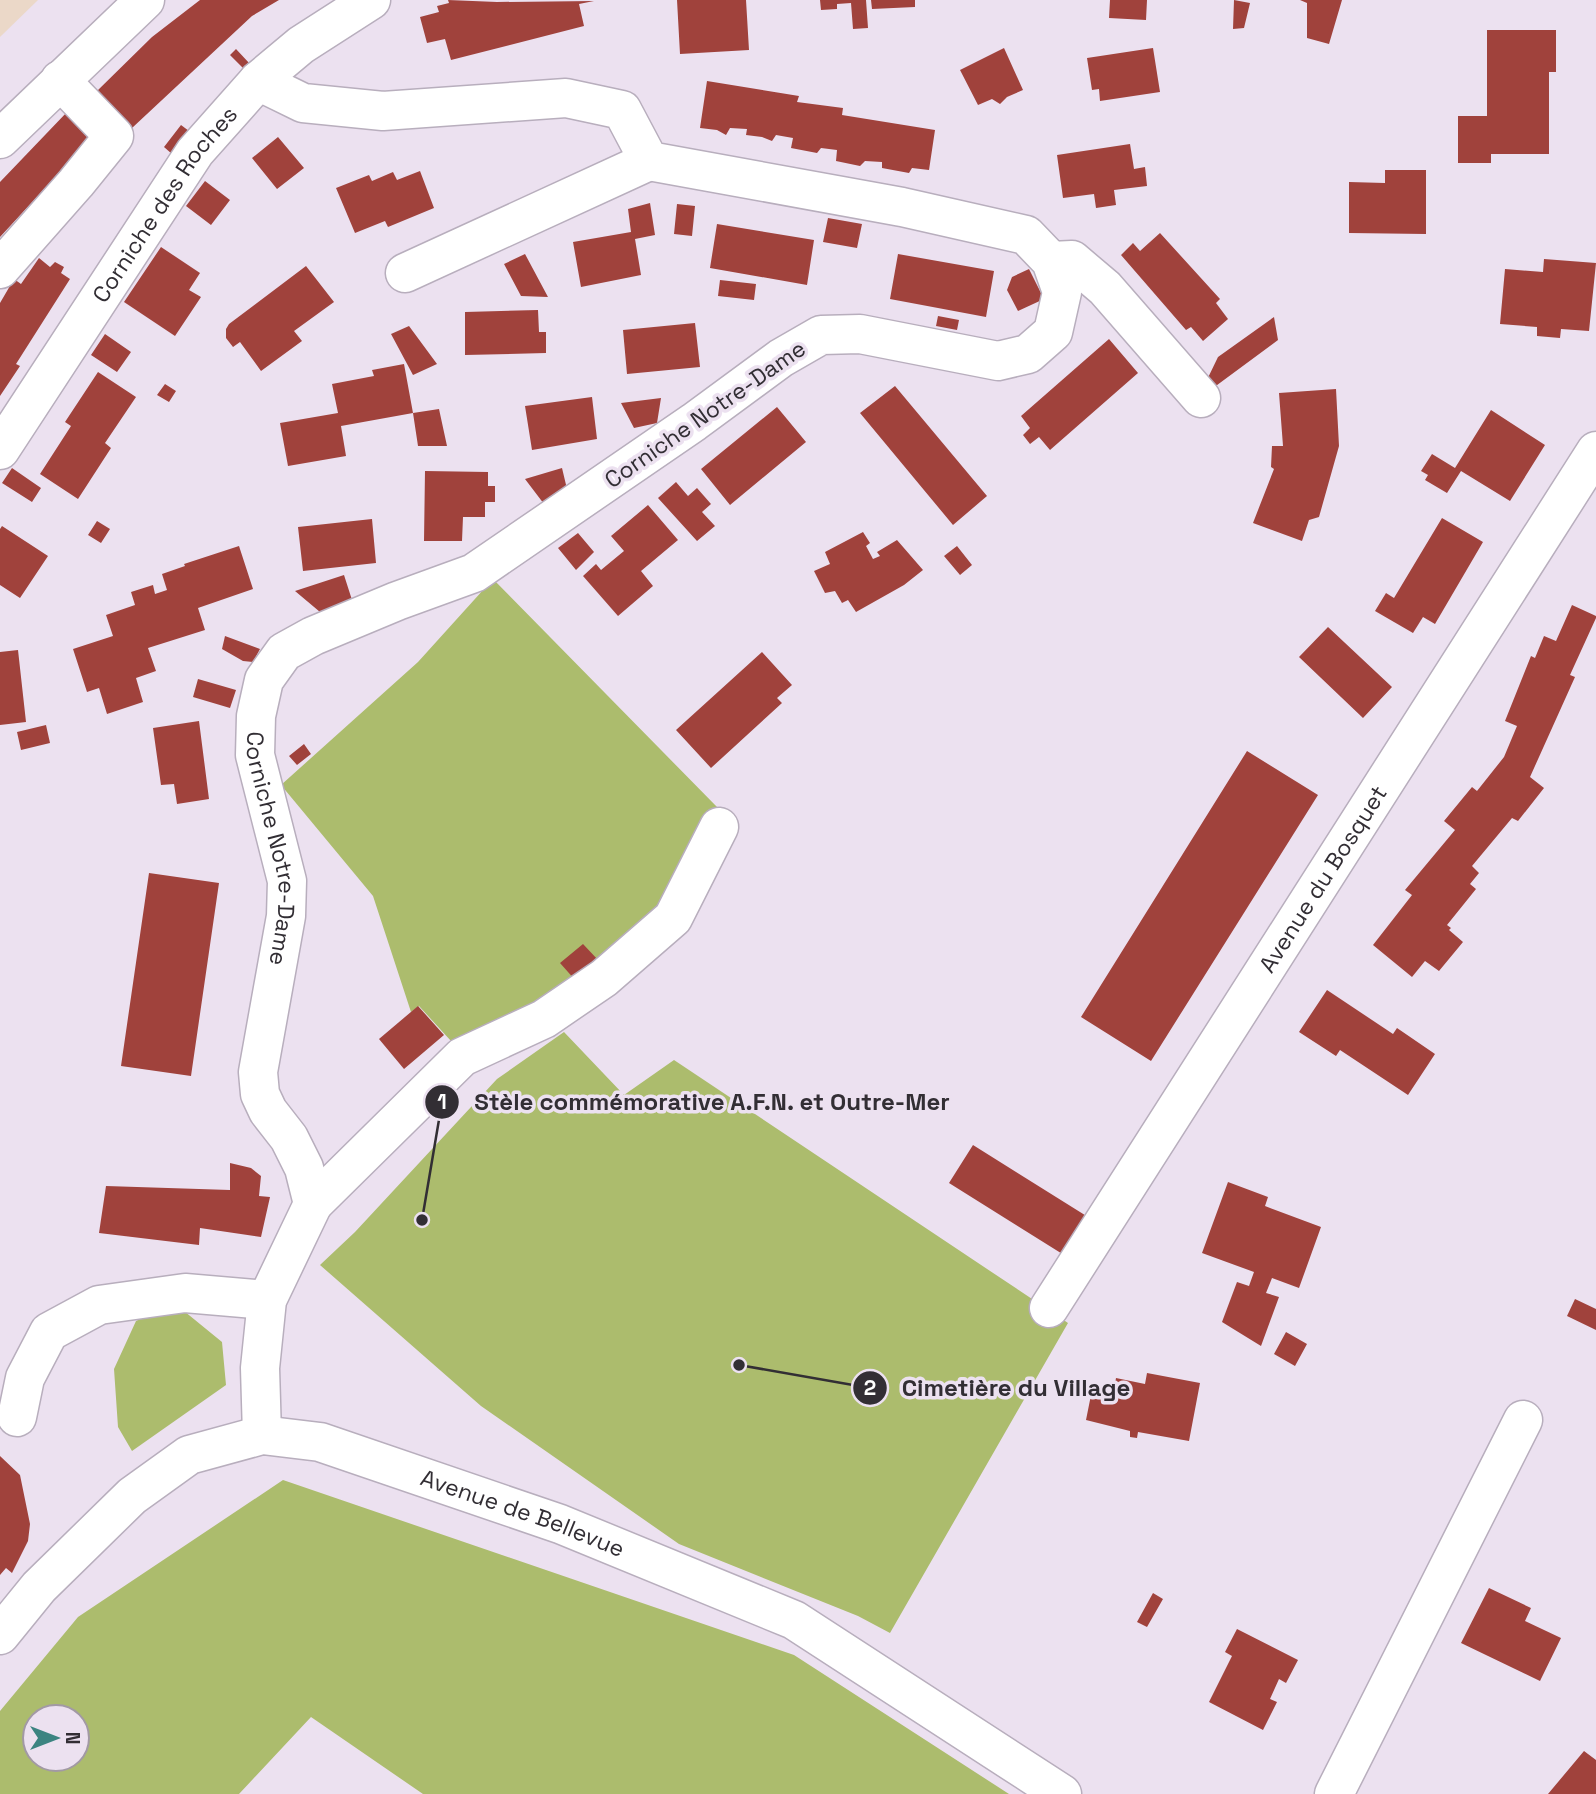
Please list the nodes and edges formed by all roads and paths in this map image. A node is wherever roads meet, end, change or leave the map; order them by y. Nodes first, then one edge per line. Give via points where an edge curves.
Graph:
1 (145, 0) edge
2 (371, 0) edge
3 (60, 80) junction
4 (258, 81) junction
5 (0, 139) edge
6 (649, 161) junction
7 (1051, 261) junction
8 (0, 269) edge
9 (405, 273) dead end
10 (1201, 398) dead end
11 (0, 450) edge
12 (1596, 451) edge
13 (719, 827) dead end
14 (313, 1204) junction
15 (267, 1300) junction
16 (1049, 1308) dead end
17 (17, 1418) dead end
18 (1523, 1420) dead end
19 (262, 1435) junction
20 (0, 1635) edge
21 (1062, 1794) edge
22 (1334, 1794) edge

1 - 3 street
2 - 4 street, Corniche des Roches via 301,45
3 - 5 street
3 - 8 street via 114,136
4 - 6 street via 303,103 383,111 566,98 622,110
4 - 11 street, Corniche des Roches via 195,152
6 - 7 street, Corniche Notre-Dame via 902,207 1026,235
6 - 9 street
7 - 10 street via 1072,260 1105,288
7 - 14 street, Corniche Notre-Dame via 1062,292 1054,332 1028,354 998,361 860,334 821,335 781,358 474,573 385,606 284,652 264,680 256,716 255,755 287,881 286,916 257,1072 260,1094 304,1168
12 - 16 street, Avenue du Bosquet
13 - 14 street via 673,918 604,978 544,1019 462,1057
14 - 15 street
15 - 17 street via 185,1293 99,1305 49,1332 24,1378
15 - 19 street via 260,1368
18 - 22 street
19 - 20 street, Avenue de Bellevue via 189,1454 132,1496 39,1587
19 - 21 street, Avenue de Bellevue via 320,1442 560,1524 794,1620

